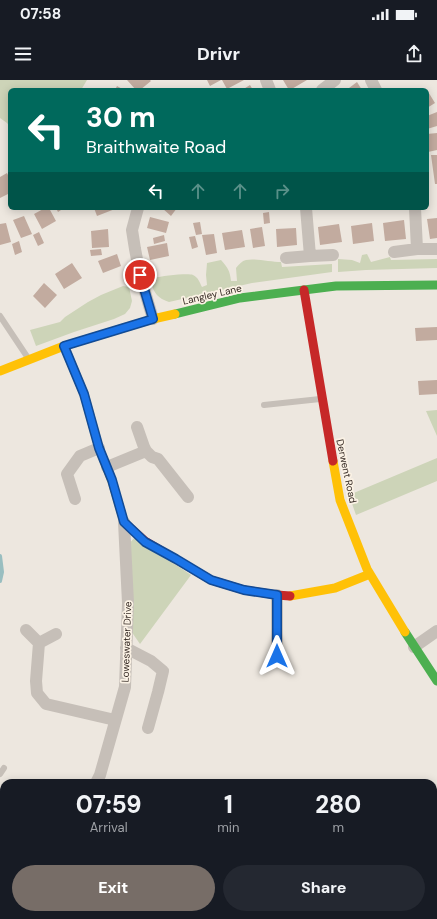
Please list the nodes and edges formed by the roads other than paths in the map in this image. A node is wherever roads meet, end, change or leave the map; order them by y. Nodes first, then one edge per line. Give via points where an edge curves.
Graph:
1 (334, 80) edge
2 (324, 88) edge
3 (137, 210) edge
4 (306, 210) edge
5 (415, 210) edge
6 (417, 249) junction
7 (437, 249) edge
8 (394, 252) dead end
9 (333, 255) dead end
10 (310, 256) junction
11 (286, 258) dead end
12 (437, 285) edge
13 (304, 290) junction
14 (0, 316) edge
15 (153, 319) junction
16 (64, 346) junction
17 (29, 360) junction
18 (0, 371) edge
19 (322, 399) junction
20 (264, 405) dead end
21 (137, 427) dead end
22 (99, 448) junction
23 (146, 451) junction
24 (107, 467) junction
25 (188, 496) dead end
26 (75, 499) dead end
27 (124, 522) junction
28 (370, 574) junction
29 (277, 595) junction
30 (26, 630) dead end
31 (437, 631) edge
32 (56, 634) dead end
33 (39, 643) junction
34 (414, 647) junction
35 (126, 648) junction
36 (277, 656) dead end
37 (437, 681) edge
38 (115, 720) junction
39 (148, 728) dead end
40 (98, 779) edge

1 - 2 street
3 - 15 street via 132,230 140,275
4 - 10 street
5 - 6 street
6 - 7 street
6 - 8 street
9 - 10 street
10 - 11 street
12 - 13 street, Langley Lane via 336,286
13 - 15 street, Langley Lane via 240,298
13 - 19 street, Derwent Road
14 - 17 lane
15 - 16 street, Langley Lane
16 - 17 street, Langley Lane
16 - 22 street via 84,394
17 - 18 street, Langley Lane
19 - 20 lane
19 - 28 street, Derwent Road via 340,500
21 - 23 street
22 - 24 street
22 - 26 street via 80,456 67,474
23 - 24 street
23 - 25 street via 158,459
24 - 27 street
27 - 29 street via 145,542 211,580 244,590
27 - 35 street, Loweswater Drive via 128,603
28 - 29 street via 336,588 291,596
28 - 34 street, Derwent Road
29 - 36 street
30 - 33 street
31 - 34 street
32 - 33 street
33 - 38 street via 37,693 46,704
34 - 37 street, Derwent Road
35 - 38 street, Loweswater Drive via 125,687
35 - 39 street via 151,661 163,671
38 - 40 street, Loweswater Drive

